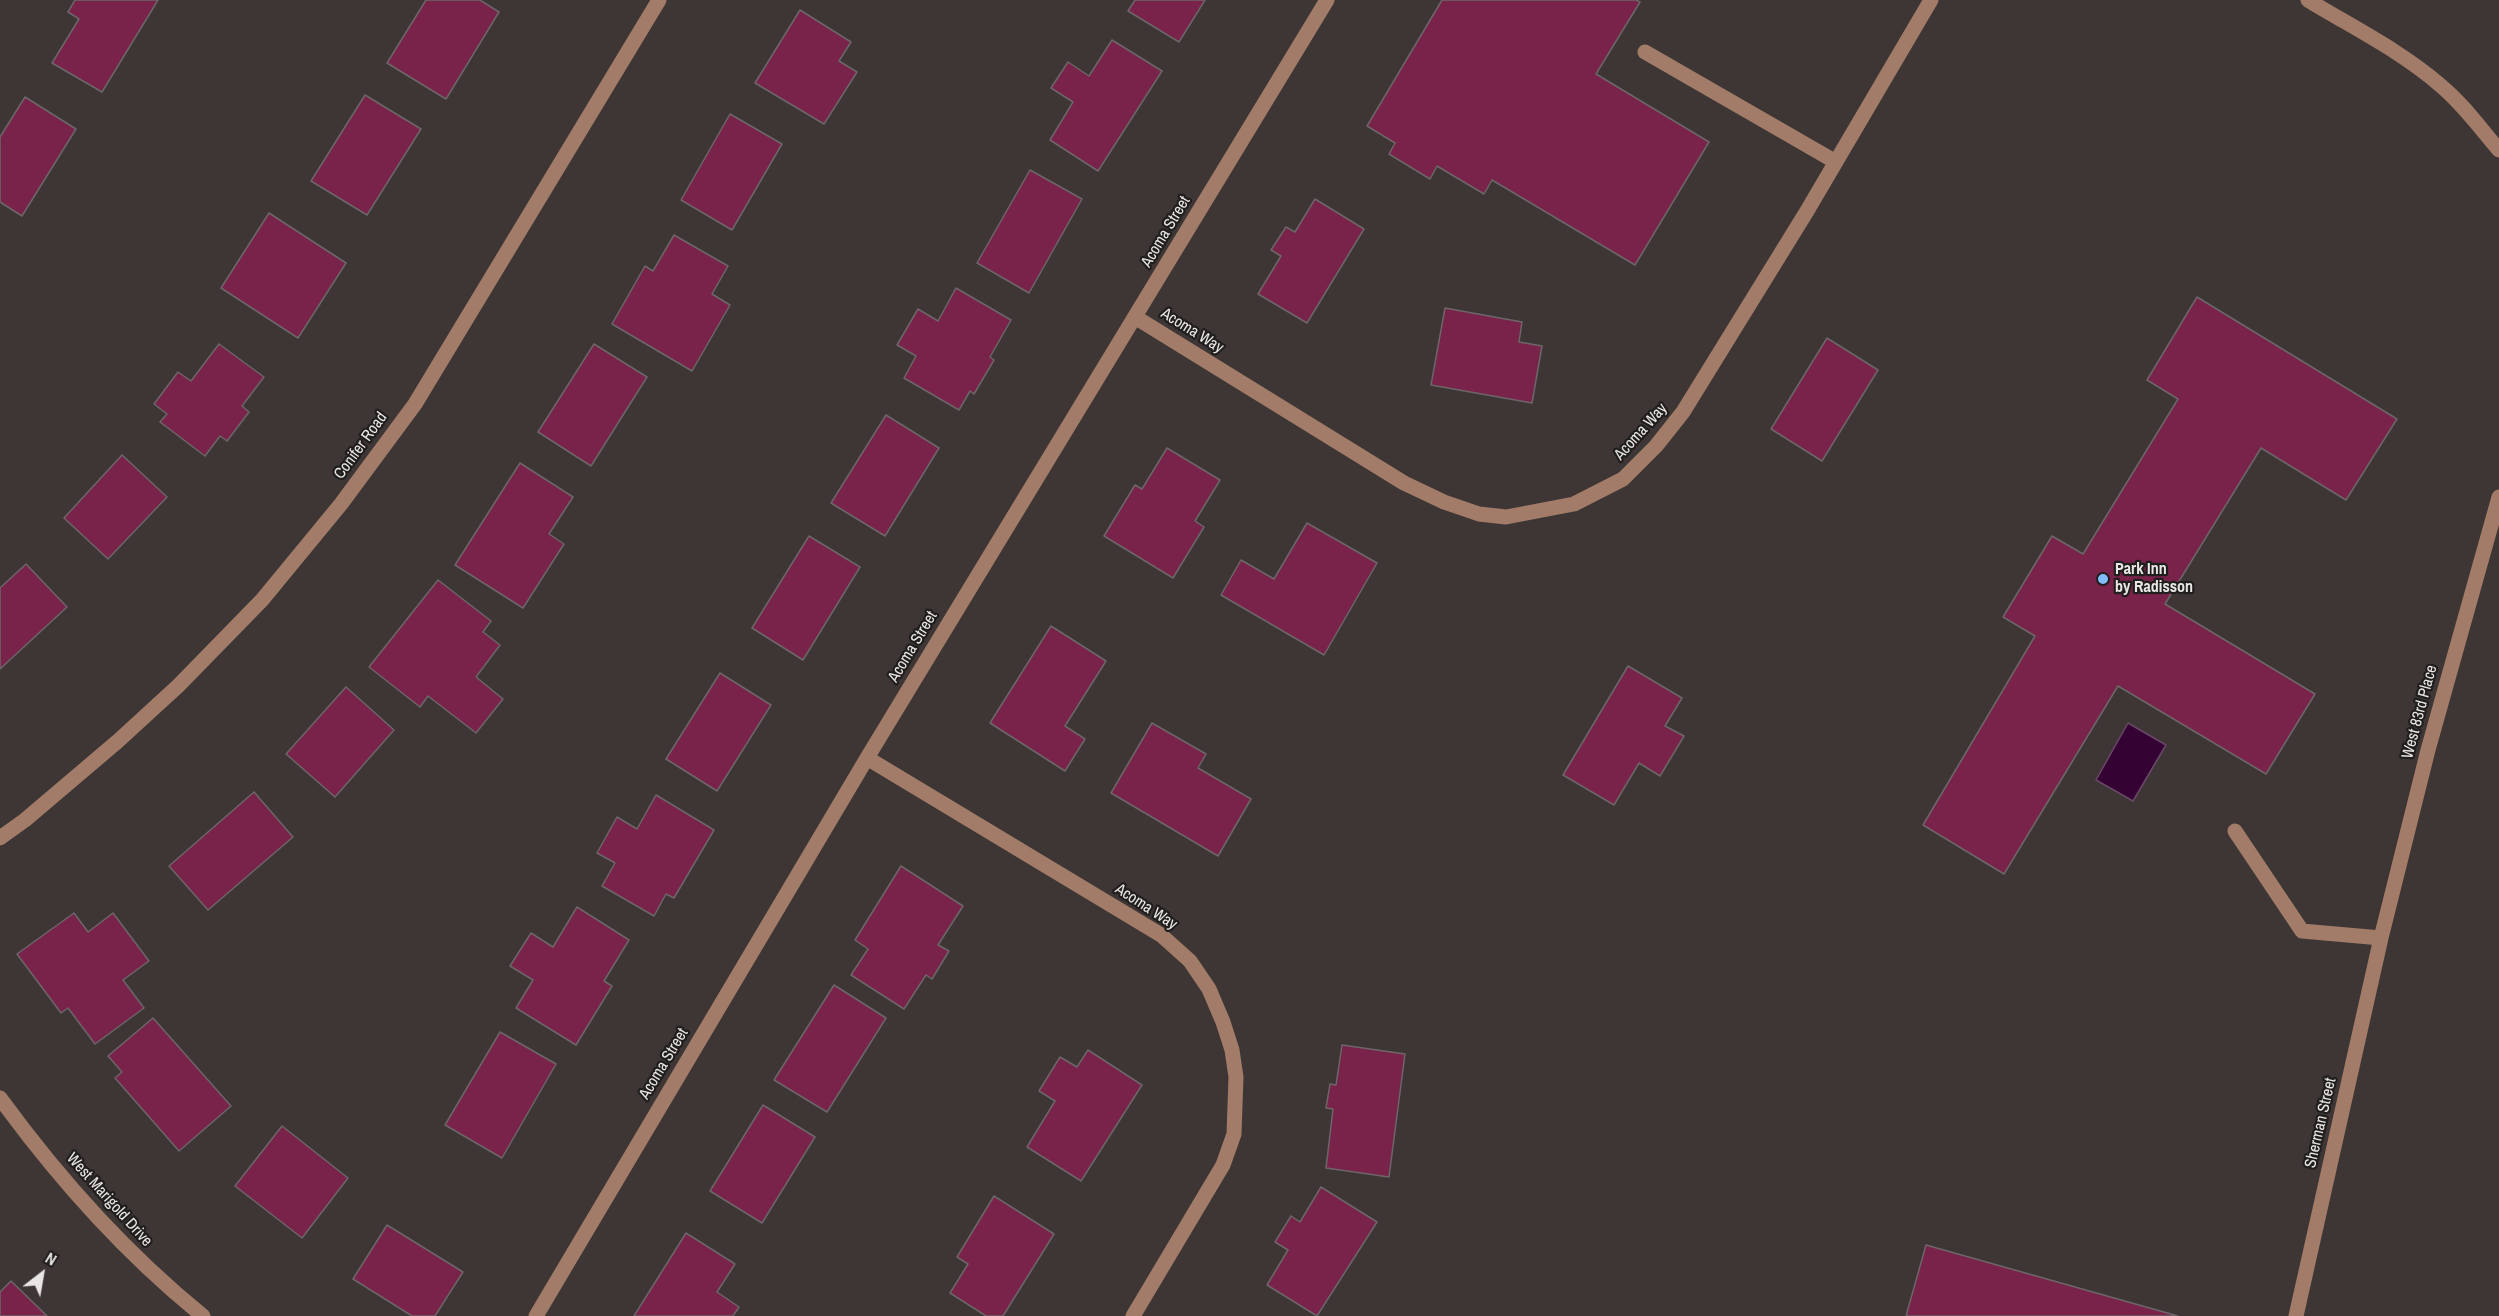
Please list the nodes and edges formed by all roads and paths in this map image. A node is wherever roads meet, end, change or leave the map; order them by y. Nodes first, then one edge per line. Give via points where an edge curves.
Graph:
1 (659, 0) edge
2 (1327, 0) edge
3 (1931, 0) edge
4 (2308, 0) edge
5 (1645, 52) dead end
6 (2499, 150) edge
7 (1836, 162) junction
8 (1135, 317) junction
9 (2499, 497) edge
10 (867, 758) junction
11 (2235, 831) dead end
12 (0, 838) edge
13 (2381, 939) junction
14 (0, 1098) edge
15 (203, 1316) edge
16 (536, 1316) edge
17 (1133, 1316) edge
18 (2296, 1316) edge

1 - 12 street, Conifer Road via 415,404 341,504 262,600 178,686
2 - 8 street, Acoma Street
3 - 7 street, Acoma Way
4 - 6 street via 2407,59 2441,85
5 - 7 street
7 - 8 street, Acoma Way via 1683,411 1623,479 1574,504 1506,517 1479,514 1444,502 1404,483
8 - 10 street, Acoma Street
9 - 13 street, West 83rd Place via 2428,750
10 - 16 street, Acoma Street
10 - 17 street, Acoma Way via 1161,935 1190,961 1209,989 1232,1050 1236,1077 1234,1134 1224,1165
11 - 13 street via 2302,931
13 - 18 street, Sherman Street
14 - 15 street, West Marigold Drive via 90,1211 159,1280

